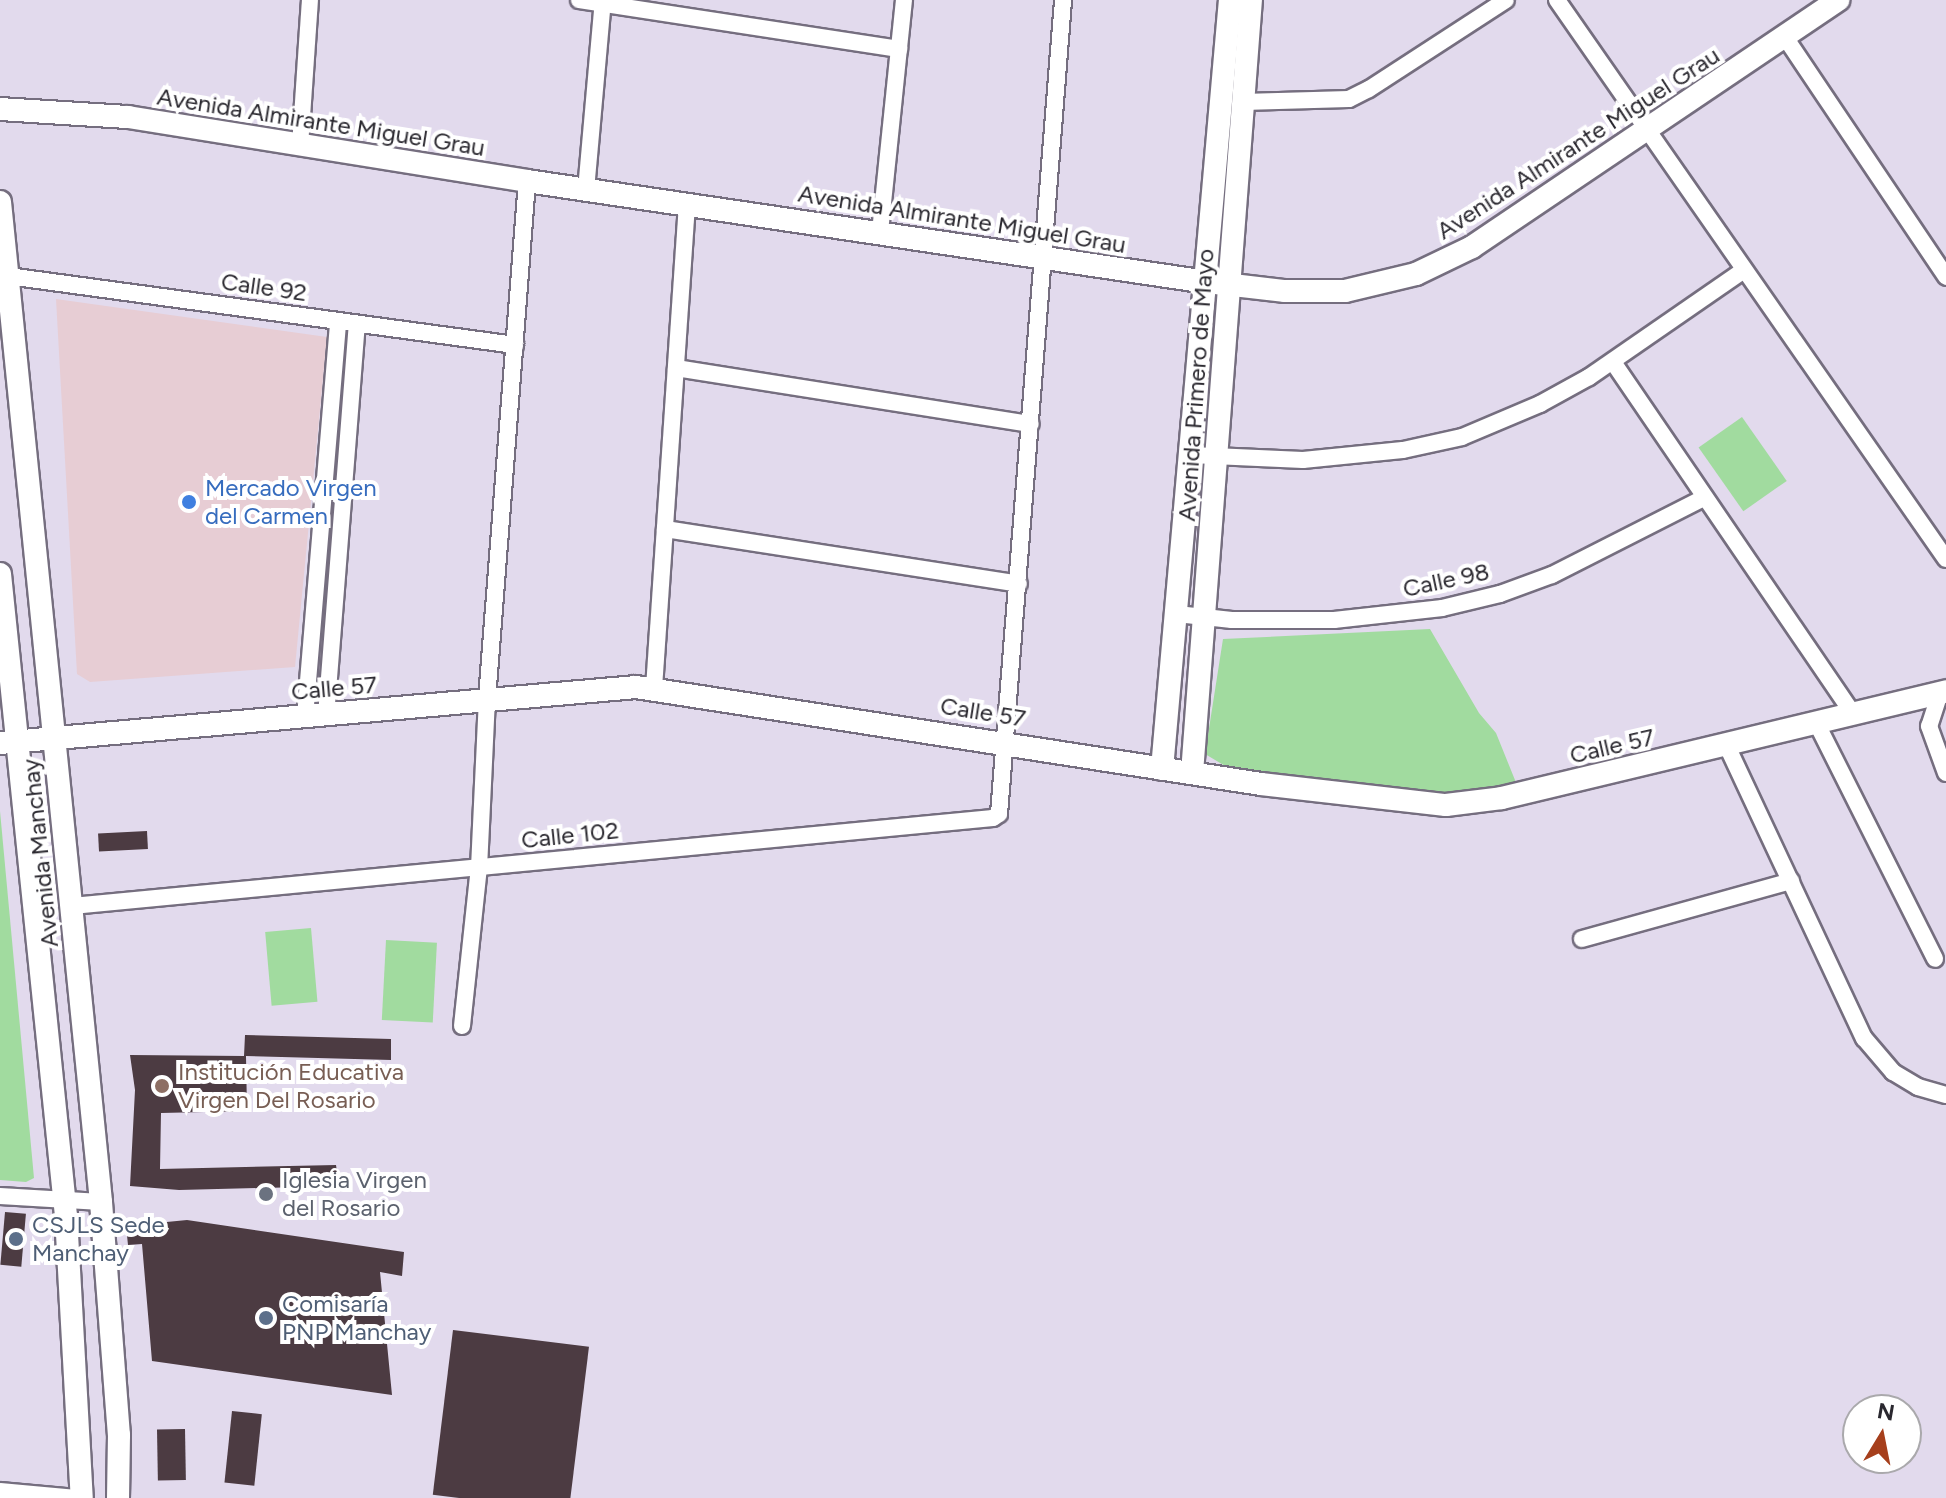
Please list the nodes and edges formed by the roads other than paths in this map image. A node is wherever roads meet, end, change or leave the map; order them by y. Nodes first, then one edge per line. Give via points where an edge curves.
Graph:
1 (310, 0) edge
2 (579, 0) edge
3 (904, 0) edge
4 (1063, 0) edge
5 (1230, 0) edge
6 (1251, 0) edge
7 (1506, 0) edge
8 (1557, 0) edge
9 (1838, 0) edge
10 (603, 2) edge
11 (1785, 37) junction
12 (899, 49) junction
13 (1243, 102) junction
14 (0, 109) edge
15 (1650, 130) junction
16 (300, 146) junction
17 (527, 181) junction
18 (586, 190) junction
19 (0, 202) edge
20 (687, 204) junction
21 (880, 232) junction
22 (1043, 257) junction
23 (1744, 270) junction
24 (8, 276) junction
25 (1946, 277) edge
26 (1207, 282) junction
27 (1230, 285) junction
28 (338, 321) junction
29 (357, 324) junction
30 (515, 345) junction
31 (1613, 362) junction
32 (676, 368) junction
33 (1031, 424) junction
34 (1191, 455) junction
35 (1219, 456) junction
36 (1704, 498) junction
37 (665, 529) junction
38 (1945, 554) edge
39 (0, 574) edge
40 (1019, 584) junction
41 (1177, 614) junction
42 (1205, 619) junction
43 (654, 688) junction
44 (1943, 692) edge
45 (487, 699) junction
46 (1852, 712) junction
47 (316, 716) junction
48 (1816, 722) junction
49 (54, 738) junction
50 (9, 742) edge
51 (1008, 742) junction
52 (1727, 746) junction
53 (1162, 769) junction
54 (1192, 773) junction
55 (1946, 773) edge
56 (479, 868) junction
57 (1791, 881) junction
58 (72, 906) junction
59 (1582, 939) dead end
60 (1935, 959) dead end
61 (462, 1026) dead end
62 (1946, 1095) edge
63 (0, 1196) edge
64 (64, 1200) junction
65 (101, 1202) junction
66 (0, 1491) edge
67 (79, 1498) edge
68 (118, 1498) edge

1 - 16 street
2 - 10 street
3 - 12 street
4 - 22 street, Calle 102
5 - 26 street, Avenida Primero de Mayo
6 - 13 street, Avenida Primero de Mayo
7 - 13 street via 1349,99
8 - 15 street
9 - 11 street, Avenida Almirante Miguel Grau
10 - 12 street
10 - 18 street
11 - 15 street, Avenida Almirante Miguel Grau
11 - 25 street
12 - 21 street
13 - 27 street, Avenida Primero de Mayo
14 - 16 street, Avenida Almirante Miguel Grau via 128,117
15 - 23 street
15 - 27 street, Avenida Almirante Miguel Grau via 1472,247 1416,274 1370,287 1319,292
16 - 17 street, Avenida Almirante Miguel Grau
17 - 18 street, Avenida Almirante Miguel Grau
17 - 30 street
18 - 20 street, Avenida Almirante Miguel Grau
19 - 24 street, Avenida Manchay
20 - 21 street, Avenida Almirante Miguel Grau
20 - 32 street
21 - 22 street, Avenida Almirante Miguel Grau
22 - 26 street, Avenida Almirante Miguel Grau
22 - 33 street, Calle 102
23 - 31 street
23 - 38 street
24 - 28 street, Calle 92
24 - 49 street, Avenida Manchay
26 - 27 street, Avenida Almirante Miguel Grau
26 - 34 street, Avenida Primero de Mayo
27 - 35 street, Avenida Primero de Mayo
28 - 29 street, Calle 92
28 - 47 street
29 - 30 street, Calle 92
29 - 47 street
30 - 45 street
31 - 35 street via 1529,409 1462,437 1303,460
31 - 36 street
32 - 33 street
32 - 37 street
33 - 40 street, Calle 102
34 - 35 street
34 - 41 street, Avenida Primero de Mayo
35 - 42 street, Avenida Primero de Mayo
36 - 42 street, Calle 98 via 1552,575 1471,602 1347,619
36 - 46 street
37 - 40 street
37 - 43 street
39 - 50 street, Avenida Manchay
40 - 51 street, Calle 102
41 - 42 street, Calle 98
41 - 53 street, Avenida Primero de Mayo
42 - 54 street, Avenida Primero de Mayo
43 - 45 street, Calle 57 via 602,687
43 - 51 street, Calle 57
44 - 46 street, Calle 57
44 - 55 street via 1929,726
45 - 47 street, Calle 57
45 - 56 street
46 - 48 street, Calle 57
47 - 49 street, Calle 57
48 - 52 street, Calle 57
48 - 60 street
49 - 50 street, Calle 57
49 - 58 street, Avenida Manchay
50 - 64 street, Avenida Manchay
51 - 53 street, Calle 57
51 - 56 street, Calle 102 via 1002,807 993,818
52 - 54 street, Calle 57 via 1459,804 1369,798
52 - 57 street
53 - 54 street, Calle 57
56 - 58 street, Calle 102
56 - 61 street
57 - 59 street
57 - 62 street via 1873,1051 1906,1080
58 - 65 street, Avenida Manchay
63 - 64 street
64 - 65 street
64 - 67 street, Avenida Manchay
65 - 68 street, Avenida Manchay via 119,1435
66 - 67 street

